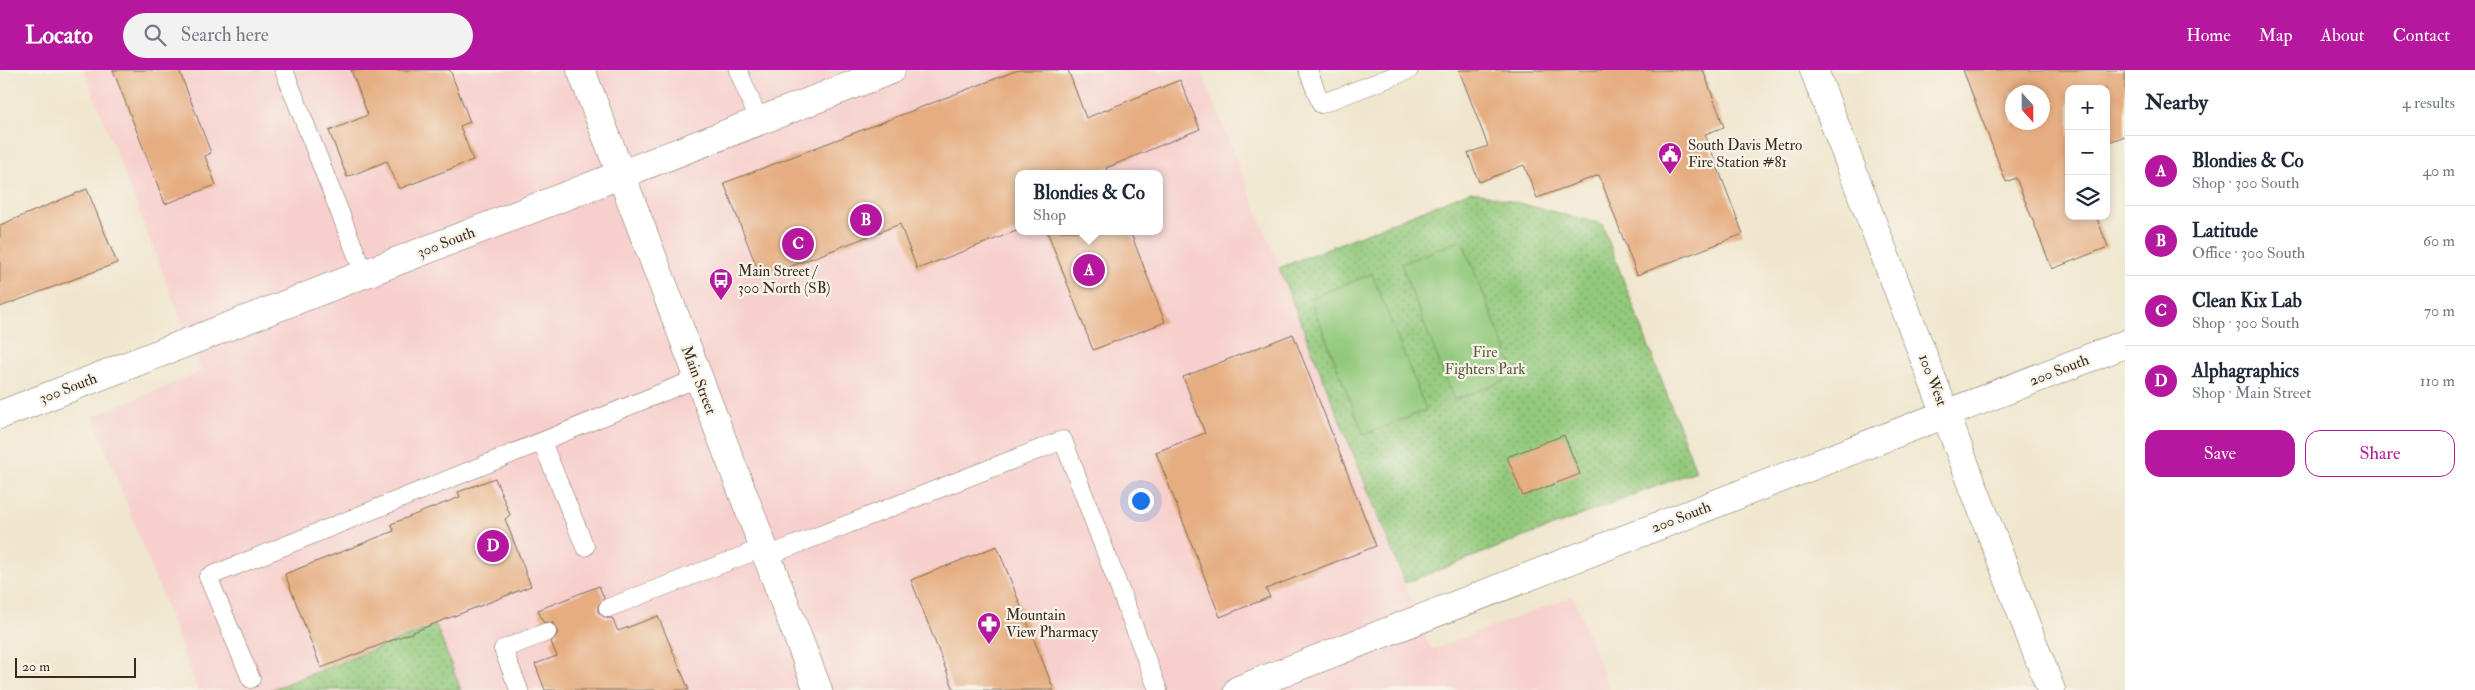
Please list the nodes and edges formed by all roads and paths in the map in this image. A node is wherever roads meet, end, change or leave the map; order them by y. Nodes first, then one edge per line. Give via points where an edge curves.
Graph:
1 (284, 70) edge
2 (580, 70) edge
3 (738, 70) edge
4 (891, 70) edge
5 (1308, 70) edge
6 (1409, 70) edge
7 (1814, 70) edge
8 (759, 121) junction
9 (621, 175) junction
10 (364, 274) junction
11 (2125, 344) edge
12 (698, 378) junction
13 (1946, 414) junction
14 (0, 415) edge
15 (542, 442) junction
16 (584, 547) dead end
17 (765, 552) junction
18 (608, 608) dead end
19 (547, 632) dead end
20 (251, 679) dead end
21 (519, 690) edge
22 (818, 690) edge
23 (1158, 690) edge
24 (1238, 690) edge
25 (2051, 690) edge

1 - 10 lane
2 - 9 street, Main Street
3 - 8 lane
4 - 8 street, 300 South
5 - 6 lane via 1321,104
7 - 13 street, 100 West
8 - 9 street, 300 South
9 - 10 street, 300 South
9 - 12 street, Main Street
10 - 14 street, 300 South
11 - 13 street, 200 South
12 - 15 lane
12 - 17 street, Main Street
13 - 24 street, 200 South
13 - 25 street, 100 West
15 - 16 lane
15 - 20 lane via 208,577
17 - 18 lane
17 - 22 street, Main Street
17 - 23 lane via 1062,440
19 - 21 lane via 503,649

